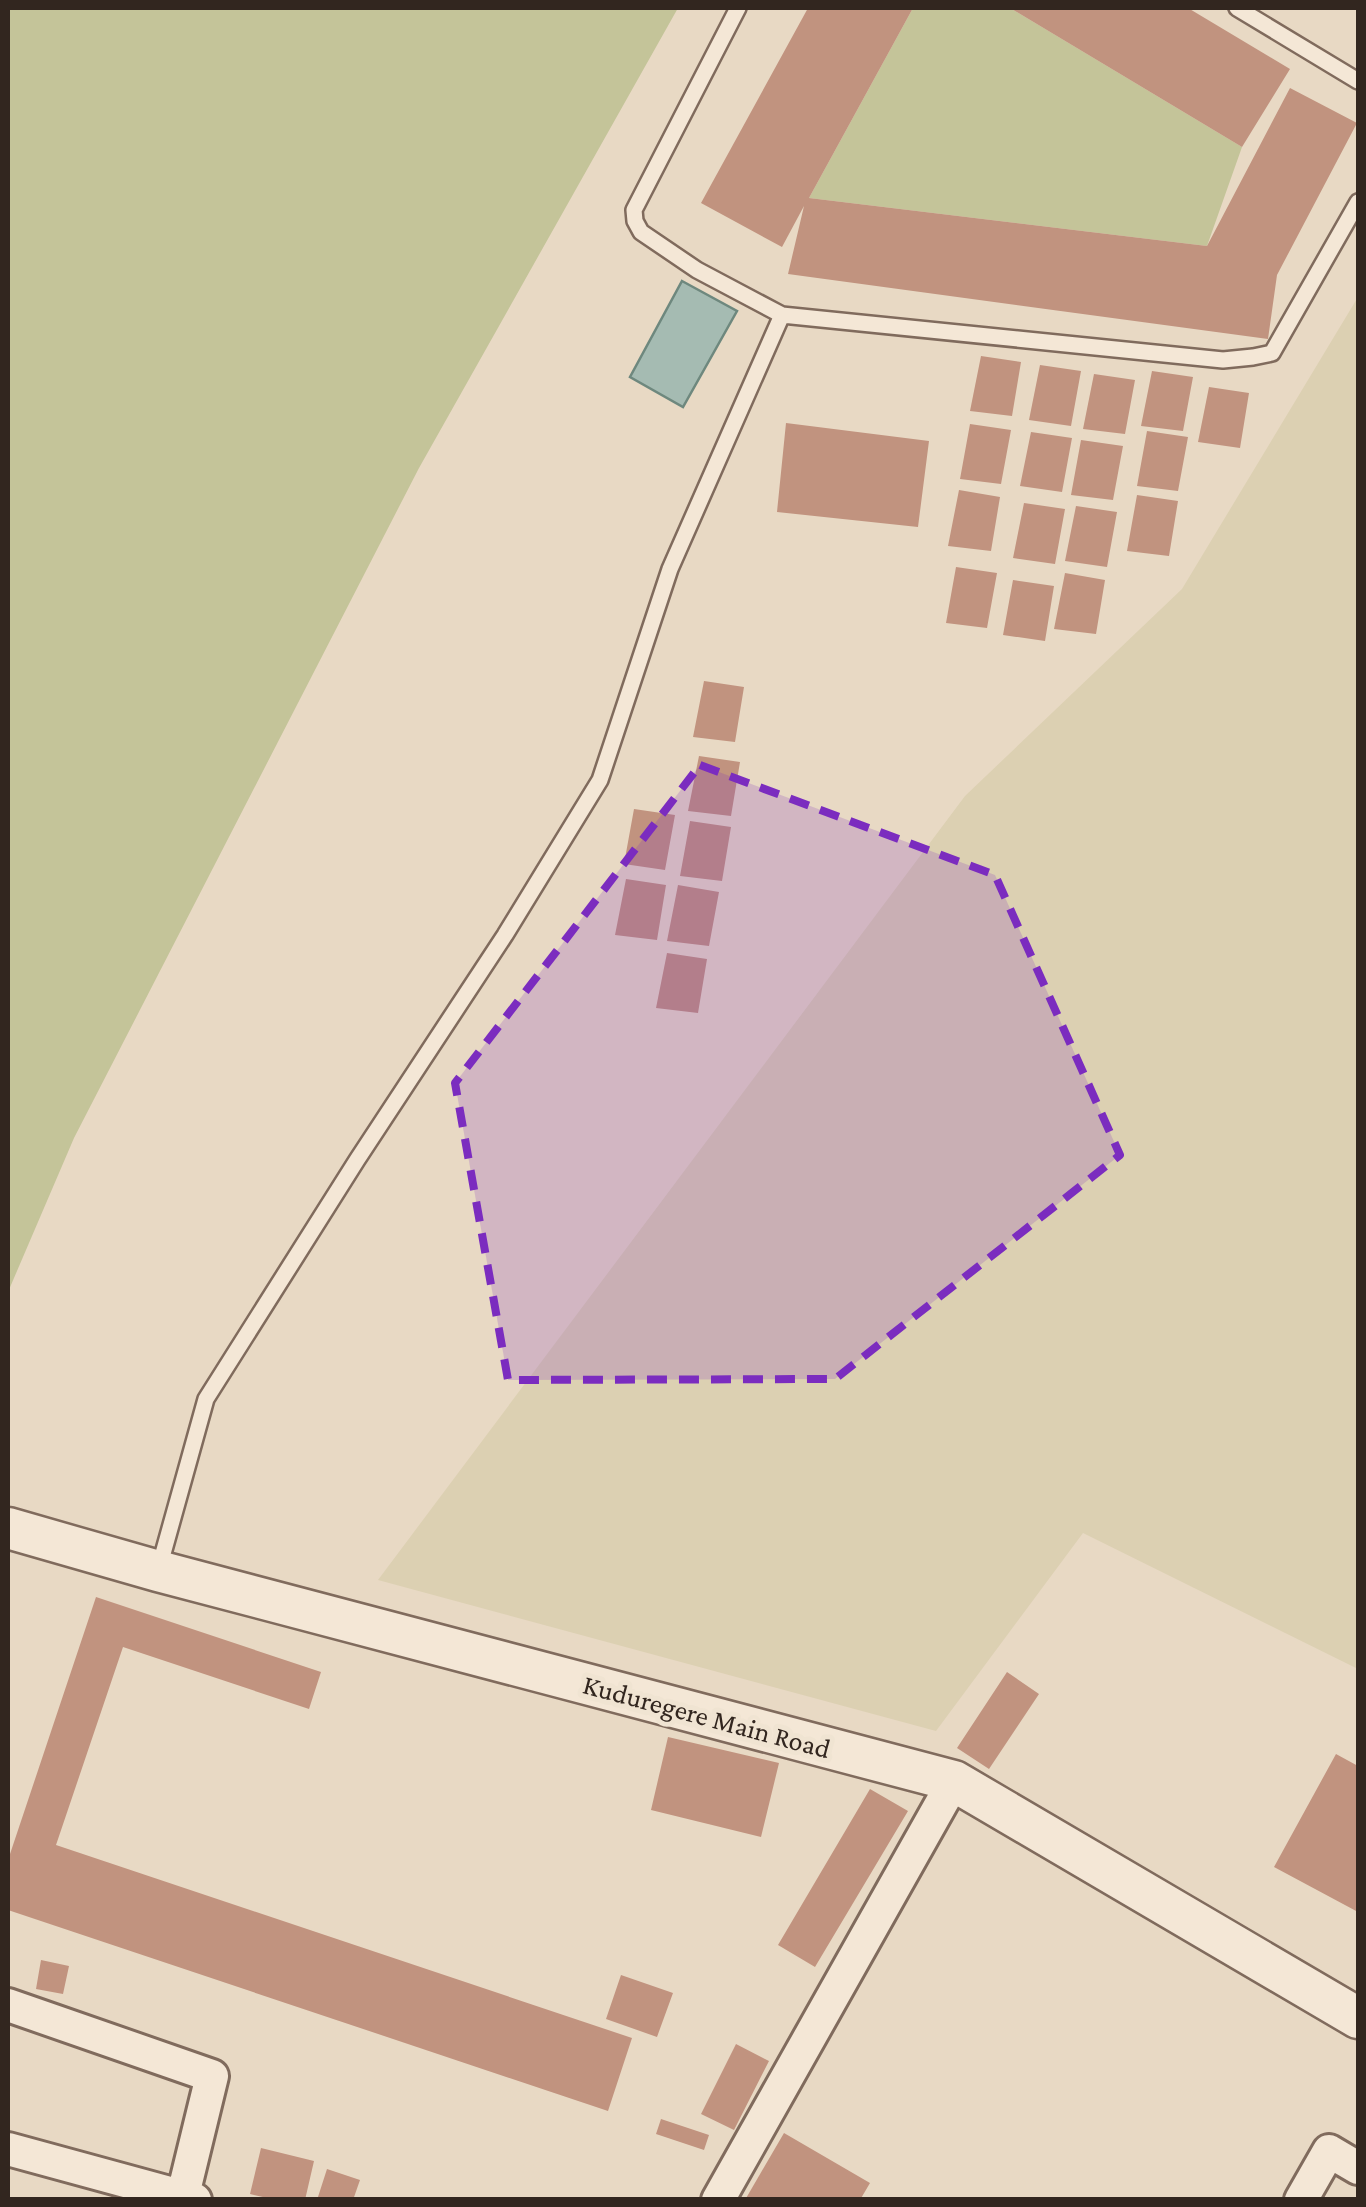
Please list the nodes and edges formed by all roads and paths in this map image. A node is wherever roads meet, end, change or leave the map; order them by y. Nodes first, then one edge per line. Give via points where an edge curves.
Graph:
1 (738, 8) edge
2 (1237, 8) edge
3 (1358, 82) edge
4 (1358, 202) edge
5 (782, 315) junction
6 (10, 1538) edge
7 (158, 1572) junction
8 (954, 1781) junction
9 (8, 2006) edge
10 (1358, 2018) edge
11 (8, 2150) edge
12 (1358, 2168) edge
13 (189, 2197) edge
14 (718, 2200) edge
15 (1300, 2200) edge

1 - 5 lane via 634,210 635,221 697,270
2 - 3 lane
4 - 5 lane via 1272,352 1253,357 1223,360
5 - 7 lane via 670,569 600,780 206,1399
6 - 7 street, Kuduregere Main Road
7 - 8 street, Kuduregere Main Road
8 - 10 street, Kuduregere Main Road
8 - 14 street
9 - 13 street via 212,2076
11 - 13 street
12 - 15 street via 1329,2151

